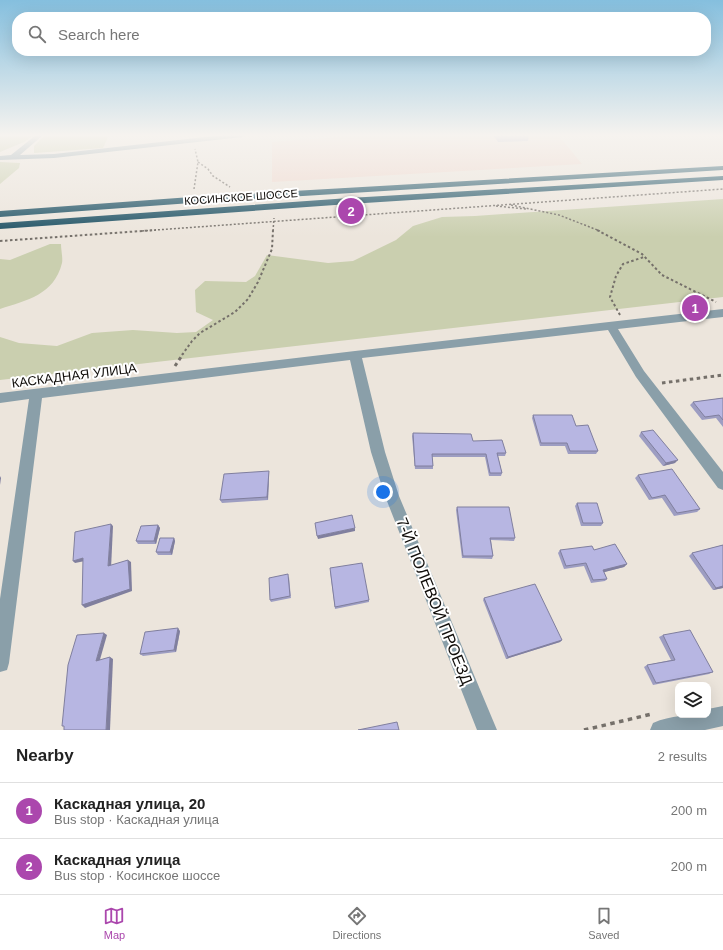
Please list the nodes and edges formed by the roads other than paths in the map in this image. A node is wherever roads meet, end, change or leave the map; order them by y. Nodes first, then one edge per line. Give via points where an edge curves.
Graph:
1 (706, 169) edge
2 (723, 178) edge
3 (0, 214) edge
4 (0, 226) edge
5 (723, 313) edge
6 (611, 326) junction
7 (355, 355) junction
8 (36, 394) junction
9 (0, 398) edge
10 (723, 483) edge
11 (0, 663) edge
12 (723, 716) edge
13 (668, 725) edge
14 (487, 730) edge

1 - 3 highway, КОСИНСКОЕ ШОССЕ
2 - 4 highway, КОСИНСКОЕ ШОССЕ via 341,201
5 - 6 street, КАСКАДНАЯ УЛИЦА
6 - 7 street, КАСКАДНАЯ УЛИЦА
6 - 10 street via 648,385
7 - 8 street, КАСКАДНАЯ УЛИЦА
7 - 14 street, 7-Й ПОЛЕВОЙ ПРОЕЗД via 378,452 392,496
8 - 9 street, КАСКАДНАЯ УЛИЦА
8 - 11 street
12 - 13 street

